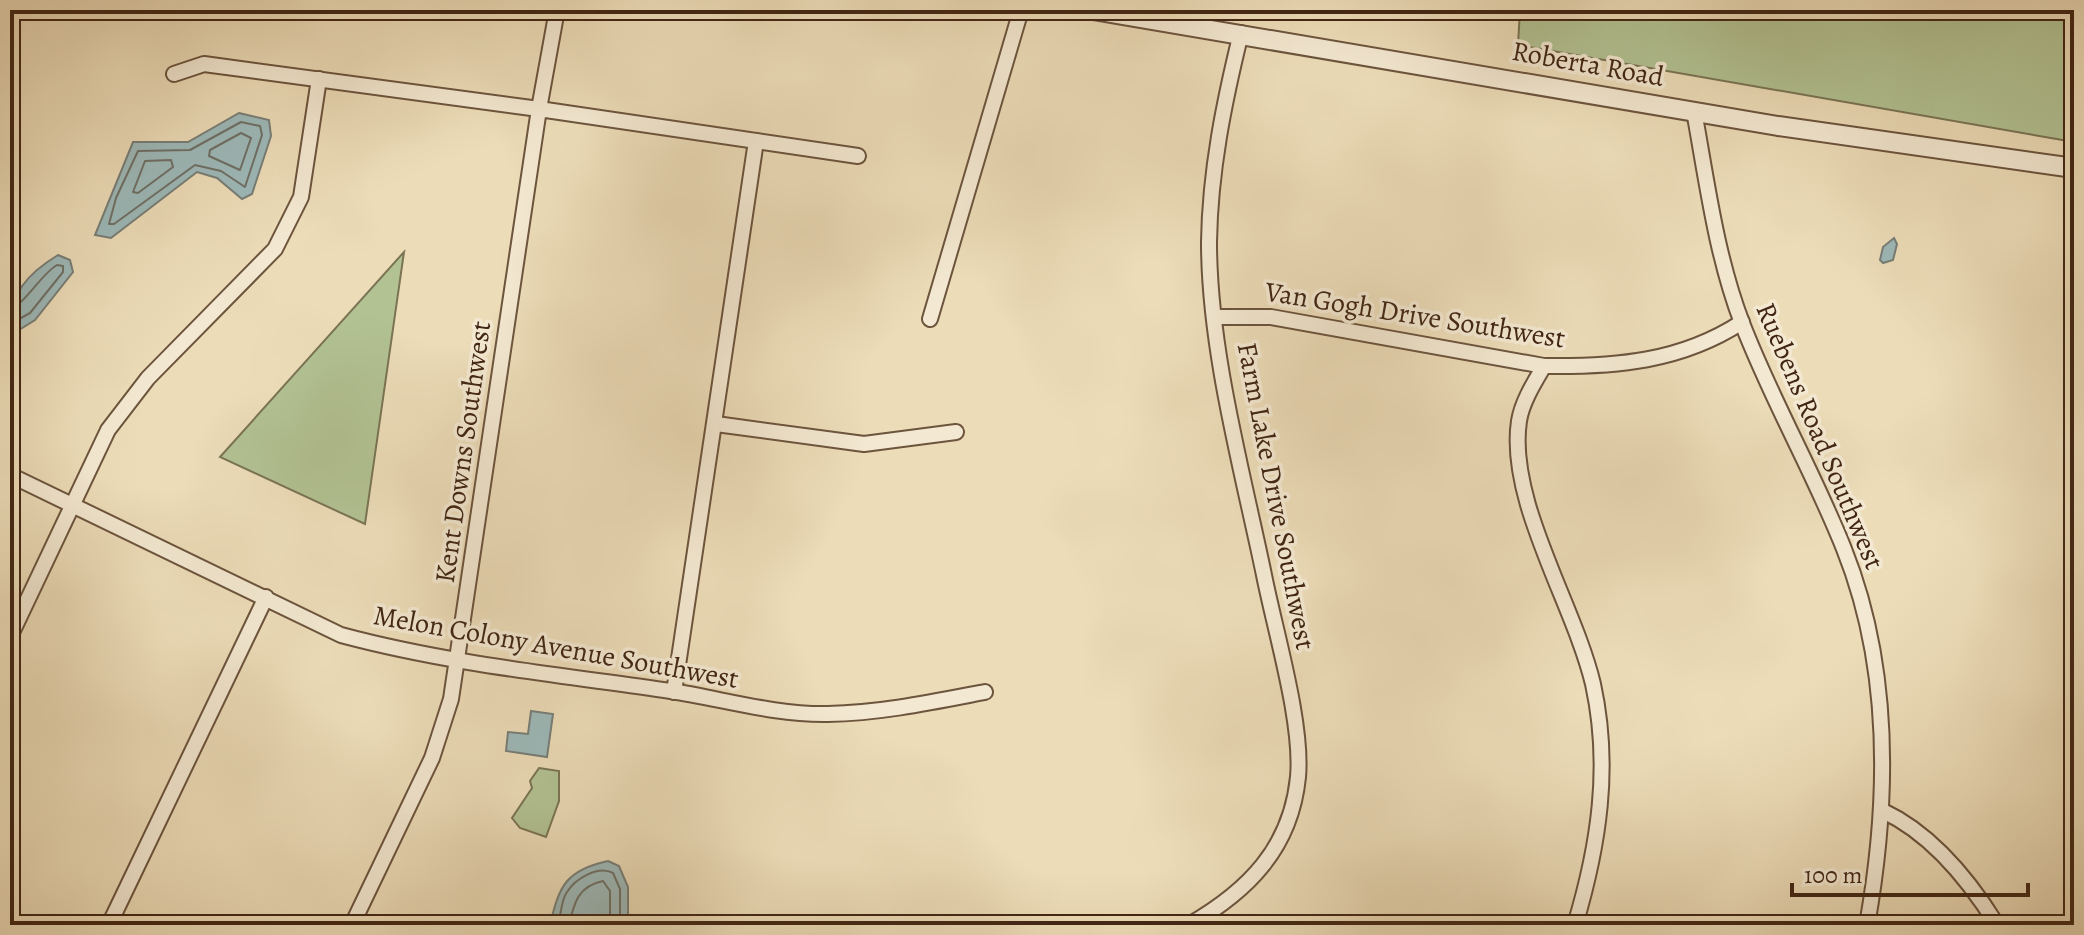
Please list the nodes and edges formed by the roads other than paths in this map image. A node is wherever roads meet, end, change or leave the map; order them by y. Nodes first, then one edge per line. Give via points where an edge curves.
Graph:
1 (557, 10) edge
2 (1021, 10) edge
3 (1093, 10) edge
4 (1241, 33) junction
5 (174, 74) dead end
6 (319, 79) junction
7 (539, 109) junction
8 (1694, 111) junction
9 (756, 141) junction
10 (858, 156) dead end
11 (2074, 168) edge
12 (1216, 317) junction
13 (930, 319) dead end
14 (1742, 322) junction
15 (1544, 366) junction
16 (716, 424) junction
17 (956, 432) dead end
18 (10, 475) edge
19 (72, 506) junction
20 (266, 597) junction
21 (10, 637) edge
22 (458, 660) junction
23 (674, 692) junction
24 (985, 692) dead end
25 (1883, 811) junction
26 (109, 925) edge
27 (352, 925) edge
28 (1189, 925) edge
29 (1575, 925) edge
30 (1867, 925) edge
31 (1997, 925) edge

1 - 7 street, Kent Downs Southwest
2 - 13 street
3 - 4 street, Roberta Road
4 - 8 street, Roberta Road
4 - 12 street, Farm Lake Drive Southwest via 1224,102 1212,188 1209,241
5 - 6 street via 204,64
6 - 7 street
6 - 19 street via 301,197 275,249 148,378 108,430
7 - 9 street
7 - 22 street, Kent Downs Southwest
8 - 11 street, Roberta Road
8 - 14 street, Ruebens Road Southwest via 1721,255
9 - 10 street
9 - 16 street
12 - 15 street, Van Gogh Drive Southwest via 1271,317
12 - 28 street, Farm Lake Drive Southwest via 1294,725 1298,779 1286,828 1261,871 1224,905
14 - 15 street, Van Gogh Drive Southwest via 1663,358
14 - 25 street, Ruebens Road Southwest via 1845,551 1863,611 1879,695
15 - 29 street via 1522,407 1516,454 1526,497 1586,657 1604,756 1598,830
16 - 17 street via 853,444
16 - 23 street
18 - 19 street, Melon Colony Avenue Southwest
19 - 20 street, Melon Colony Avenue Southwest
19 - 21 street
20 - 22 street, Melon Colony Avenue Southwest via 341,635
20 - 26 street
22 - 23 street, Melon Colony Avenue Southwest
22 - 27 street, Kent Downs Southwest via 432,758
23 - 24 street, Melon Colony Avenue Southwest via 769,710 827,714
25 - 30 street, Ruebens Road Southwest
25 - 31 street via 1936,848

